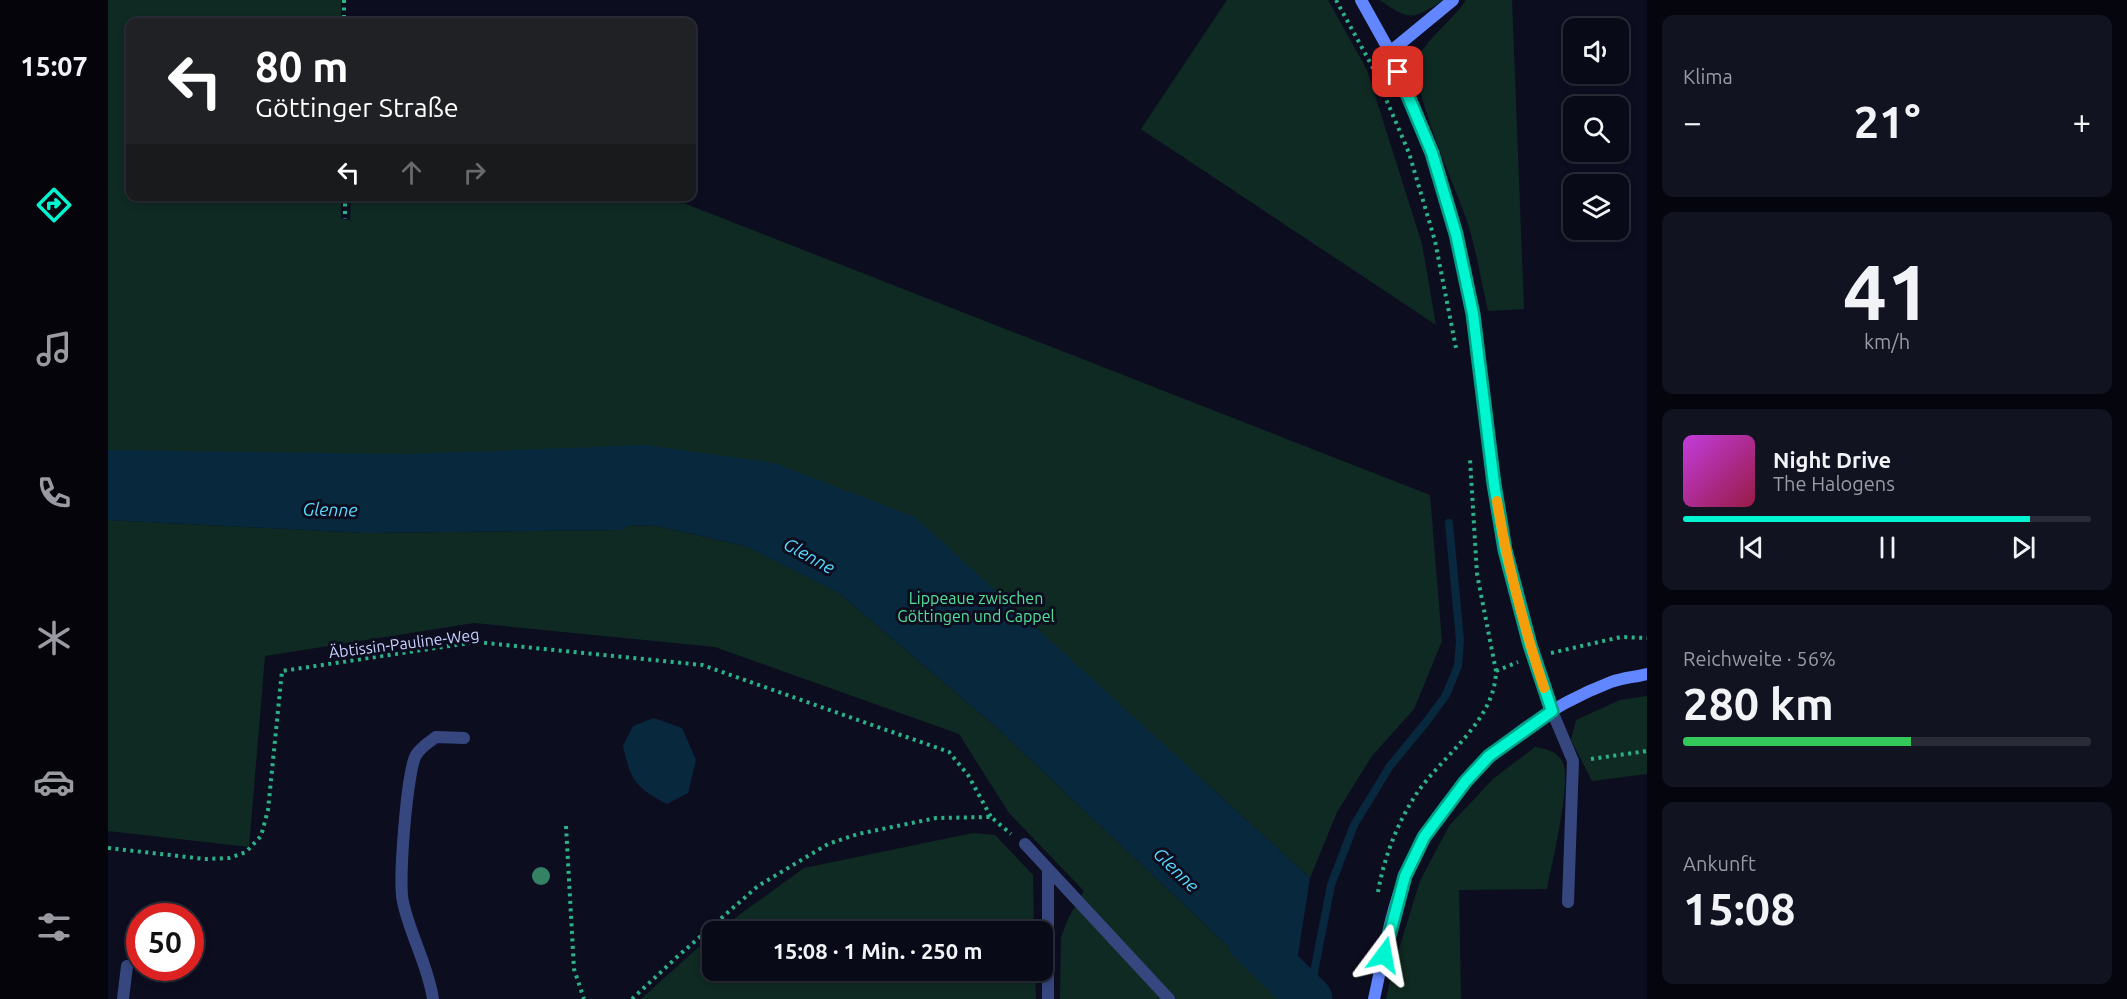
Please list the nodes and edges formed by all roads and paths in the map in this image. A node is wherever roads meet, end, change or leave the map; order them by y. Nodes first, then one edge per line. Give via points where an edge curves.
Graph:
1 (344, 0) edge
2 (1336, 0) edge
3 (1361, 0) edge
4 (1453, 0) edge
5 (344, 18) edge
6 (1390, 52) junction
7 (345, 201) edge
8 (345, 219) dead end
9 (1457, 358) dead end
10 (1469, 448) dead end
11 (1647, 638) edge
12 (1534, 656) junction
13 (1496, 671) junction
14 (1647, 674) edge
15 (1552, 711) junction
16 (464, 738) dead end
17 (1647, 751) edge
18 (1573, 761) junction
19 (991, 817) junction
20 (566, 826) dead end
21 (1025, 844) joint
22 (108, 848) edge
23 (1048, 871) junction
24 (1376, 901) dead end
25 (1568, 902) dead end
26 (126, 974) edge
27 (432, 993) edge
28 (123, 999) edge
29 (584, 999) edge
30 (632, 999) edge
31 (1048, 999) edge
32 (1169, 999) edge
33 (1374, 999) edge

1 - 5 path
2 - 9 path via 1372,66 1409,153 1436,241
3 - 6 main road
4 - 6 main road
6 - 12 main road via 1432,153 1456,234 1473,314 1505,550
7 - 8 path
10 - 13 path via 1478,574
11 - 12 path via 1621,637
12 - 13 path
12 - 15 main road
13 - 24 path via 1496,683 1485,708 1402,816 1382,869
14 - 15 main road via 1612,682
15 - 18 street
15 - 33 main road via 1489,756 1424,837 1405,876
16 - 27 street via 436,737 416,756 410,776 402,899
17 - 18 path
18 - 25 street
19 - 21 path
19 - 22 path, Äbtissin-Pauline-Weg via 968,775 949,752 702,665 476,642 282,671 268,810 261,836 246,852 230,858 205,859
19 - 30 path via 936,818 828,844 758,885
20 - 29 path via 574,969
21 - 23 street
23 - 31 street
23 - 32 street
26 - 28 street

